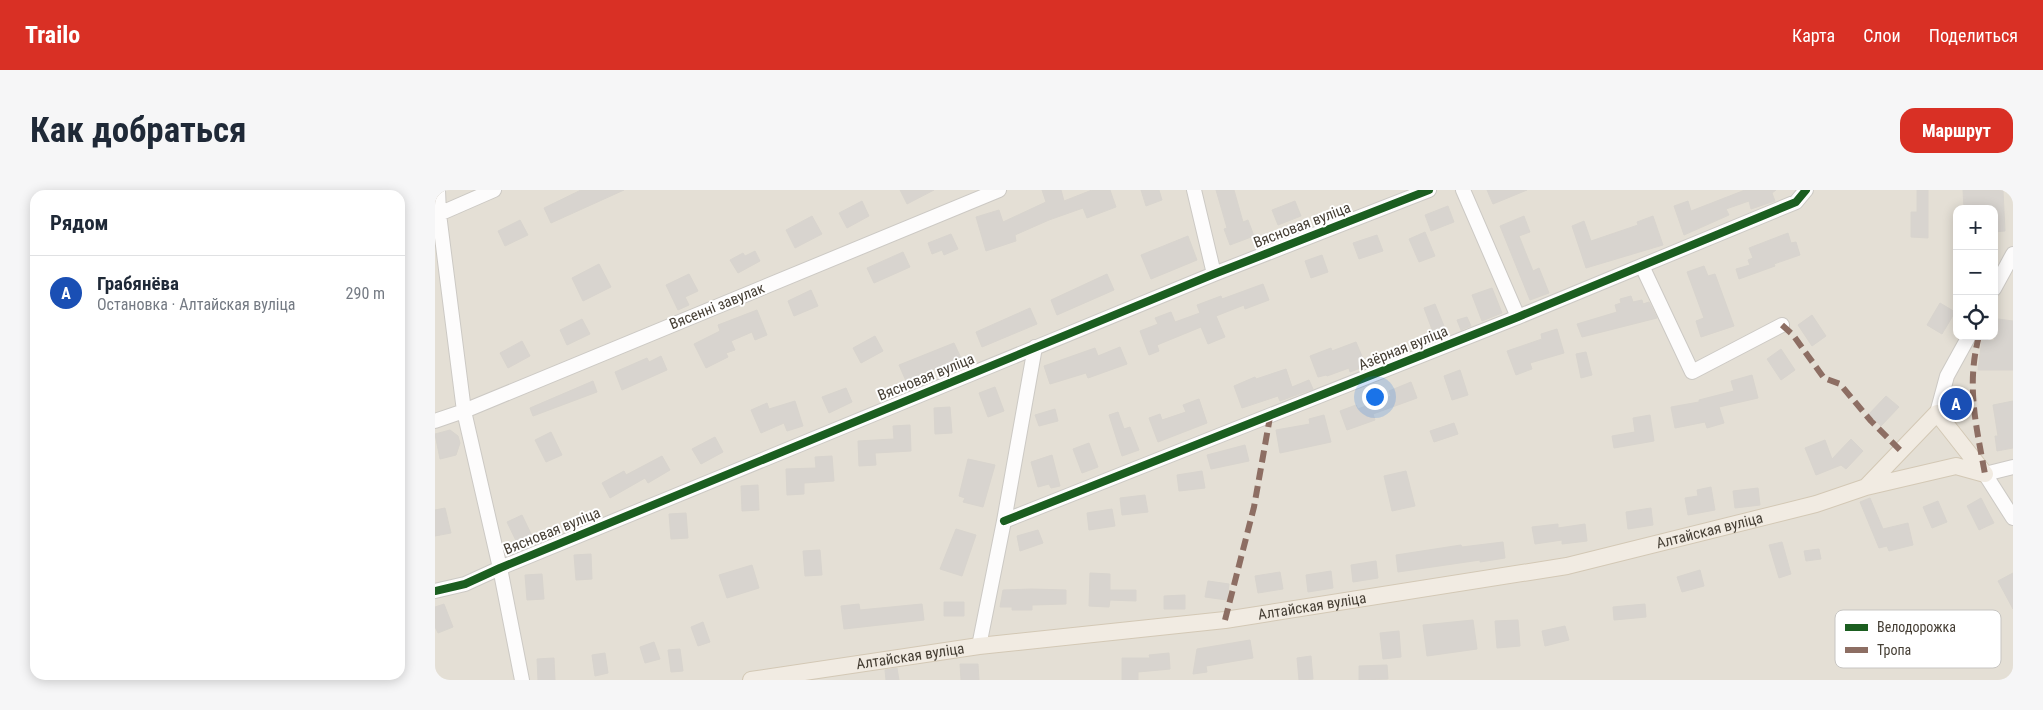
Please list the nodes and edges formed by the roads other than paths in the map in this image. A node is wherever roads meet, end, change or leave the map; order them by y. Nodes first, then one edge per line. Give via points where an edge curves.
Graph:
1 (494, 190) edge
2 (999, 190) edge
3 (1194, 190) edge
4 (1429, 190) edge
5 (1463, 190) edge
6 (1806, 190) edge
7 (437, 192) edge
8 (439, 214) junction
9 (2013, 254) edge
10 (1642, 266) junction
11 (1214, 274) junction
12 (1998, 282) edge
13 (1518, 317) junction
14 (1782, 325) dead end
15 (1967, 340) edge
16 (1035, 347) junction
17 (464, 411) junction
18 (1937, 413) junction
19 (435, 420) edge
20 (2013, 467) edge
21 (1985, 474) junction
22 (1866, 487) junction
23 (2013, 518) edge
24 (1005, 521) junction
25 (500, 568) junction
26 (435, 591) edge
27 (979, 646) junction
28 (522, 680) edge
29 (751, 680) edge

1 - 8 street
2 - 17 street, Вясенні завулак
3 - 11 street
4 - 11 street, Вясновая вуліца
5 - 13 street
6 - 10 street, Азёрная вуліца via 1796,202
7 - 8 street
8 - 17 street
9 - 12 street
10 - 13 street, Азёрная вуліца
10 - 14 street via 1692,372
11 - 16 street, Вясновая вуліца
13 - 24 street, Азёрная вуліца
15 - 18 street, Алтайская вуліца via 1947,376
16 - 24 street
16 - 25 street, Вясновая вуліца
17 - 19 street, Вясенні завулак
17 - 25 street
18 - 21 main road
18 - 22 main road, Алтайская вуліца
20 - 21 street
21 - 22 main road, Алтайская вуліца via 1956,466
21 - 23 street
22 - 27 main road, Алтайская вуліца via 1816,504 1567,566 1225,620
24 - 27 street
25 - 26 street, Вясновая вуліца via 465,584
25 - 28 street
27 - 29 main road, Алтайская вуліца

